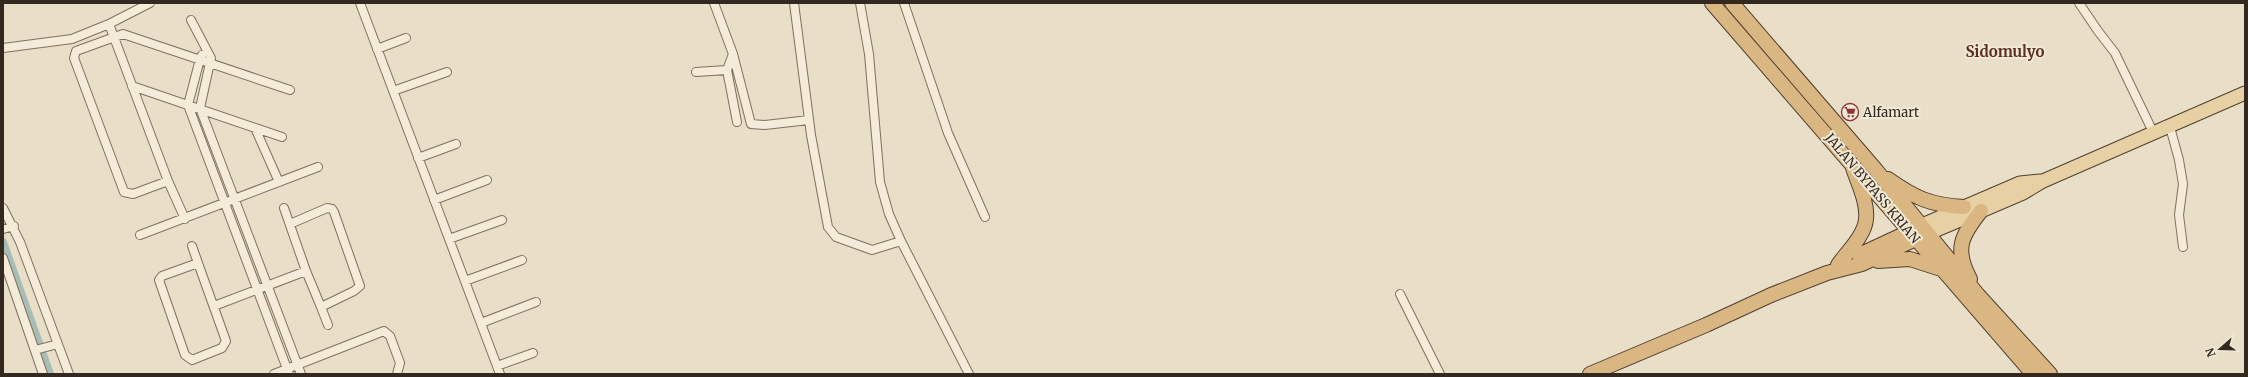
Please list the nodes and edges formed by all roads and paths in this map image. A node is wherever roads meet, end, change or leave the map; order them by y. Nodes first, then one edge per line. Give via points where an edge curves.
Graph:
1 (150, 3) edge
2 (360, 3) edge
3 (714, 3) edge
4 (794, 3) edge
5 (860, 3) edge
6 (904, 3) edge
7 (1712, 3) edge
8 (1732, 3) edge
9 (2079, 3) edge
10 (191, 20) dead end
11 (109, 24) junction
12 (114, 38) junction
13 (406, 38) dead end
14 (3, 48) edge
15 (378, 48) junction
16 (206, 52) junction
17 (732, 54) junction
18 (200, 59) junction
19 (210, 62) junction
20 (727, 70) junction
21 (446, 72) dead end
22 (696, 72) dead end
23 (132, 86) junction
24 (290, 90) dead end
25 (393, 91) junction
26 (2245, 93) edge
27 (188, 105) junction
28 (200, 108) junction
29 (809, 120) junction
30 (737, 122) dead end
31 (2170, 127) junction
32 (255, 128) junction
33 (2154, 134) junction
34 (282, 137) dead end
35 (456, 144) dead end
36 (418, 158) junction
37 (1851, 160) junction
38 (318, 167) dead end
39 (1876, 170) junction
40 (487, 180) dead end
41 (168, 181) junction
42 (2043, 181) junction
43 (279, 182) junction
44 (234, 200) junction
45 (434, 200) junction
46 (225, 203) junction
47 (1964, 207) junction
48 (3, 208) edge
49 (284, 208) dead end
50 (1981, 212) junction
51 (985, 217) dead end
52 (185, 219) junction
53 (502, 220) dead end
54 (290, 224) junction
55 (8, 227) edge
56 (1918, 233) junction
57 (140, 236) dead end
58 (449, 239) junction
59 (900, 241) junction
60 (192, 246) dead end
61 (2183, 247) dead end
62 (3, 258) edge
63 (522, 260) dead end
64 (198, 263) junction
65 (1862, 264) junction
66 (1833, 269) junction
67 (1942, 269) junction
68 (306, 271) junction
69 (465, 281) junction
70 (267, 285) junction
71 (257, 290) junction
72 (1400, 294) dead end
73 (1978, 295) junction
74 (536, 302) dead end
75 (214, 306) junction
76 (321, 307) junction
77 (481, 323) junction
78 (328, 324) dead end
79 (55, 344) junction
80 (37, 350) junction
81 (533, 353) dead end
82 (297, 365) junction
83 (498, 370) edge
84 (288, 371) edge
85 (43, 374) edge
86 (69, 374) edge
87 (274, 374) edge
88 (301, 374) edge
89 (395, 374) edge
90 (969, 374) edge
91 (1440, 374) edge
92 (1590, 374) edge
93 (2033, 374) edge
94 (2050, 374) edge

1 - 11 street
2 - 15 street
3 - 17 street
4 - 29 street
5 - 59 street via 869,54 880,182
6 - 51 street via 948,133
7 - 37 highway, JALAN BYPASS KRIAN
8 - 39 highway, JALAN BYPASS KRIAN
9 - 33 street via 2115,53
10 - 16 street
11 - 12 street
11 - 14 street via 72,39
12 - 18 street via 123,34
12 - 23 street
12 - 41 street via 76,51 73,55 123,189 127,194 134,194
13 - 15 street
15 - 25 street
16 - 18 street
16 - 19 street via 210,56
17 - 20 street
17 - 29 street via 752,125
18 - 19 street
18 - 27 street
19 - 24 street
19 - 28 street
20 - 22 street
20 - 30 street
21 - 25 street
23 - 27 street
23 - 41 street
25 - 36 street
26 - 31 main road
27 - 28 street
27 - 46 street
28 - 32 street
28 - 44 street
29 - 59 street via 813,153 831,233 872,250
31 - 33 main road
31 - 61 street via 2183,184 2180,215
32 - 34 street
32 - 43 street
33 - 42 main road
35 - 36 street
36 - 45 street
37 - 56 highway, JALAN BYPASS KRIAN
37 - 66 highway via 1866,220 1858,238
38 - 43 street
39 - 47 highway via 1905,190 1934,204
39 - 56 highway, JALAN BYPASS KRIAN
40 - 45 street
41 - 52 street
42 - 47 main road via 2020,183
42 - 50 main road via 2024,193
43 - 44 street
44 - 46 street
44 - 70 street
45 - 58 street
46 - 52 street
46 - 71 street
47 - 56 main road
48 - 55 street
49 - 54 street
50 - 56 main road
50 - 73 highway via 1966,230 1961,244 1964,267
52 - 57 street
53 - 58 street
54 - 68 street
54 - 76 street via 327,208 334,212 360,286
55 - 79 street
56 - 65 highway
56 - 66 highway
56 - 67 highway, JALAN BYPASS KRIAN
56 - 73 highway, JALAN BYPASS KRIAN
58 - 69 street
59 - 90 street
60 - 64 street
62 - 80 street
63 - 69 street
64 - 75 street
64 - 75 street via 162,276 159,280 188,358 195,359 224,345 225,336
65 - 66 highway
65 - 67 highway via 1901,258
66 - 92 highway
67 - 93 highway, JALAN BYPASS KRIAN
68 - 70 street
68 - 76 street
69 - 77 street
70 - 71 street
70 - 82 street
71 - 75 street
71 - 84 street
72 - 91 street
73 - 94 highway, JALAN BYPASS KRIAN
74 - 77 street
76 - 78 street
77 - 83 street
79 - 80 street
79 - 86 street
80 - 85 street
81 - 83 street
82 - 84 street
82 - 88 street
82 - 89 street via 384,330 390,336 400,363
84 - 87 street

